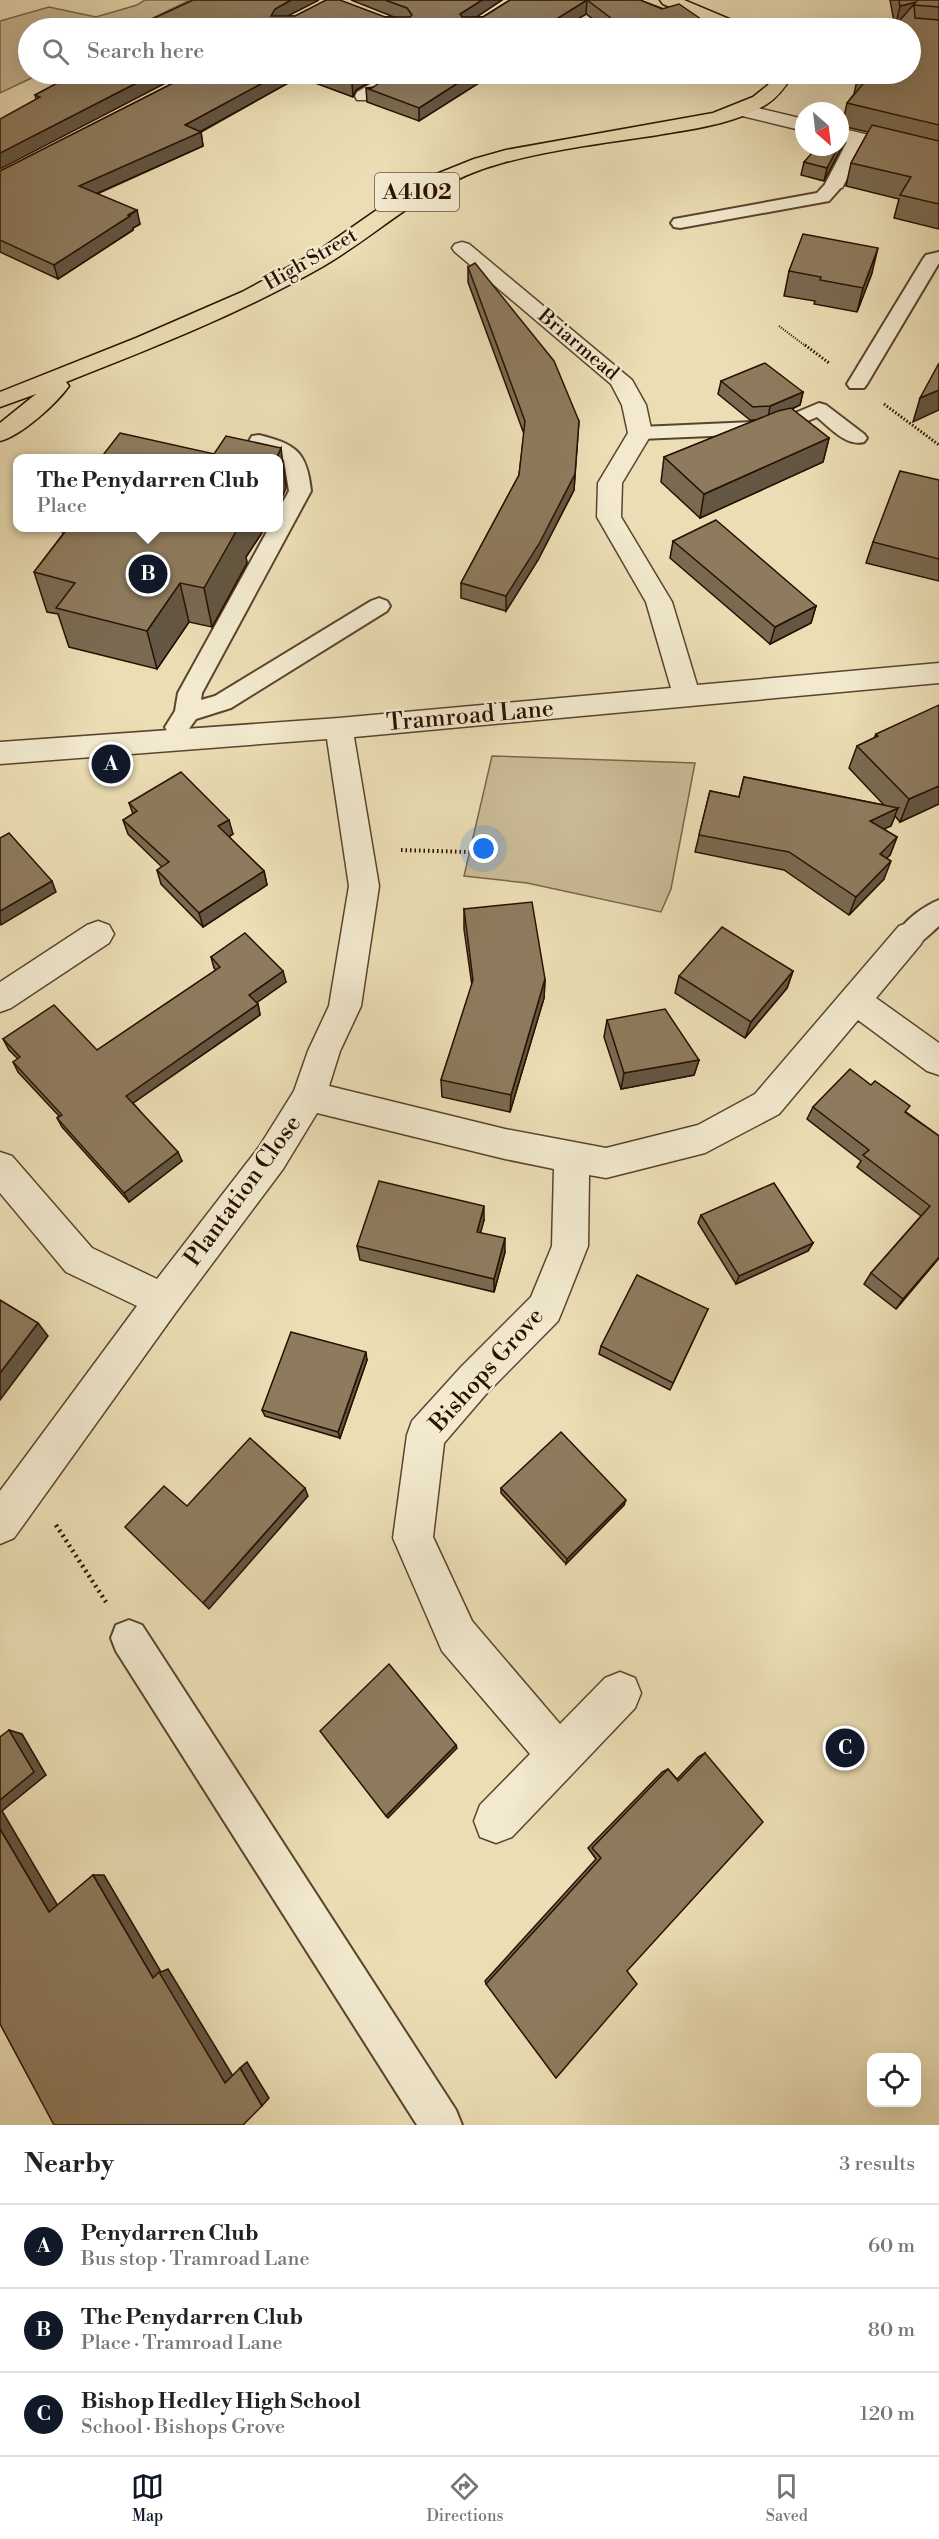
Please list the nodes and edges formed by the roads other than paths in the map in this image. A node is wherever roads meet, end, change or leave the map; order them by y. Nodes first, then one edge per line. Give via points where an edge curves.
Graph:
1 (669, 0) edge
2 (711, 18) edge
3 (383, 84) edge
4 (777, 84) edge
5 (364, 96) edge
6 (741, 110) junction
7 (795, 123) edge
8 (850, 136) edge
9 (939, 158) edge
10 (835, 184) joint
11 (680, 223) dead end
12 (462, 248) dead end
13 (939, 257) edge
14 (68, 374) junction
15 (856, 384) dead end
16 (0, 400) edge
17 (640, 433) junction
18 (0, 434) edge
19 (857, 438) dead end
20 (259, 441) edge
21 (283, 522) edge
22 (278, 532) edge
23 (379, 606) dead end
24 (939, 673) edge
25 (687, 697) junction
26 (187, 713) junction
27 (339, 728) junction
28 (169, 739) junction
29 (0, 753) edge
30 (939, 911) edge
31 (99, 934) dead end
32 (910, 935) joint
33 (0, 999) edge
34 (855, 1000) junction
35 (939, 1061) edge
36 (309, 1096) junction
37 (572, 1156) junction
38 (3, 1178) edge
39 (164, 1300) junction
40 (0, 1524) edge
41 (129, 1638) road end
42 (620, 1693) dead end
43 (560, 1756) junction
44 (496, 1821) dead end
45 (441, 2125) edge

1 - 2 main road
3 - 5 street
4 - 6 main road, High Street / A4102 via 771,93
6 - 7 street
6 - 14 main road, High Street / A4102 via 474,165 410,196 338,248 284,279
8 - 9 street
8 - 10 street
10 - 11 lane via 823,197
12 - 17 street, Briarmead via 621,380 634,405
13 - 15 lane via 932,260
14 - 16 main road, High Street / A4102
14 - 18 main road, High Street / A4102 via 35,408
17 - 19 lane via 779,428 819,409
17 - 25 street via 610,483 609,517 659,602
20 - 21 lane via 286,449 298,465 300,491
22 - 26 lane via 190,693
23 - 26 lane via 223,702
24 - 25 street, Tramroad Lane
25 - 27 street, Tramroad Lane
26 - 28 lane
27 - 28 street, Tramroad Lane
27 - 36 street, Plantation Close via 364,886 345,1006
28 - 29 street, Tramroad Lane
30 - 32 lane
31 - 33 street
32 - 34 street
34 - 35 street
34 - 37 street via 767,1104 705,1138 606,1162
36 - 37 street via 505,1144
36 - 39 street, Plantation Close via 271,1158
37 - 43 street, Bishops Grove via 570,1246 545,1309 426,1435 413,1538 457,1636
38 - 39 street via 79,1260
39 - 40 street, Plantation Close
41 - 45 lane
42 - 43 street
43 - 44 street

